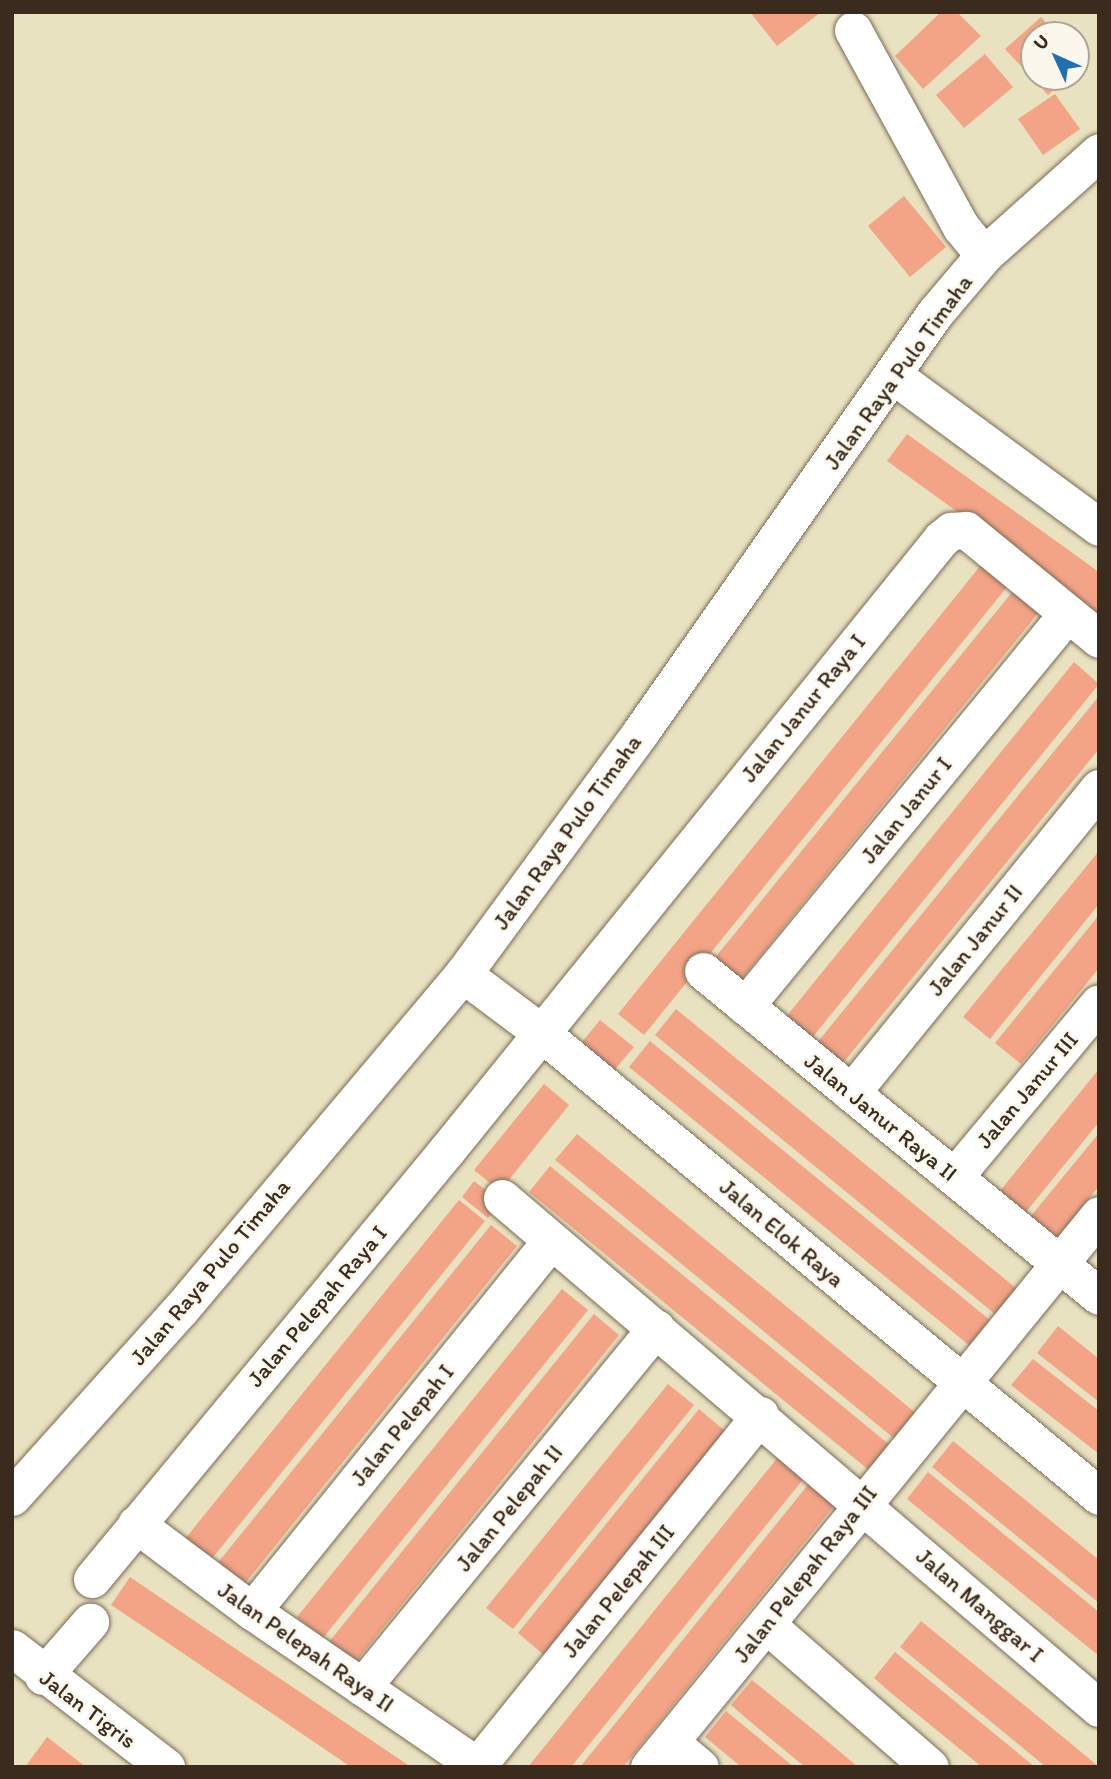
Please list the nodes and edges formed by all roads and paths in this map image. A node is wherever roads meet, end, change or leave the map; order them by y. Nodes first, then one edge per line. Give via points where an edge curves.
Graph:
1 (853, 30) dead end
2 (1099, 152) edge
3 (984, 254) junction
4 (915, 391) junction
5 (1099, 527) edge
6 (1067, 614) junction
7 (1099, 639) edge
8 (1099, 788) edge
9 (703, 971) dead end
10 (472, 981) junction
11 (1099, 1003) edge
12 (745, 1006) junction
13 (526, 1021) junction
14 (851, 1093) junction
15 (954, 1177) junction
16 (502, 1198) dead end
17 (1099, 1215) edge
18 (551, 1240) junction
19 (1059, 1264) junction
20 (1099, 1296) edge
21 (656, 1328) junction
22 (961, 1380) junction
23 (760, 1416) junction
24 (1099, 1496) edge
25 (12, 1497) edge
26 (862, 1502) junction
27 (136, 1524) junction
28 (92, 1579) dead end
29 (252, 1611) junction
30 (90, 1622) dead end
31 (767, 1625) junction
32 (12, 1648) edge
33 (43, 1675) junction
34 (362, 1687) junction
35 (1099, 1708) edge
36 (659, 1754) edge
37 (478, 1766) edge
38 (166, 1767) edge
39 (700, 1767) edge
40 (930, 1767) edge

1 - 3 street via 961,227
2 - 3 street, Jalan Raya Pulo Timaha
3 - 4 street, Jalan Raya Pulo Timaha via 935,313
4 - 5 street
4 - 10 street, Jalan Raya Pulo Timaha
6 - 7 street, Jalan Janur Raya I
6 - 12 street, Jalan Janur I
6 - 13 street, Jalan Janur Raya I via 966,530 951,531
8 - 14 street, Jalan Janur II
9 - 12 street, Jalan Janur Raya II
10 - 13 street, Jalan Elok Raya
10 - 25 street, Jalan Raya Pulo Timaha
11 - 15 street, Jalan Janur III
12 - 14 street, Jalan Janur Raya II
13 - 22 street, Jalan Elok Raya
13 - 27 street, Jalan Pelepah Raya I via 447,1150
14 - 15 street, Jalan Janur Raya II
15 - 19 street, Jalan Janur Raya II
16 - 18 street, Jalan Manggar I
17 - 19 street, Jalan Pelepah Raya III
18 - 21 street, Jalan Manggar I
18 - 29 street, Jalan Pelepah I
19 - 20 street, Jalan Janur Raya II
19 - 22 street, Jalan Pelepah Raya III
21 - 23 street, Jalan Manggar I
21 - 34 street, Jalan Pelepah II
22 - 24 street, Jalan Elok Raya
22 - 26 street, Jalan Pelepah Raya III
23 - 26 street, Jalan Manggar I
23 - 37 street, Jalan Pelepah III
26 - 31 street, Jalan Pelepah Raya III
26 - 35 street, Jalan Manggar I
27 - 28 street, Jalan Pelepah Raya I
27 - 29 street, Jalan Pelepah Raya II
29 - 34 street, Jalan Pelepah Raya II
30 - 33 street
31 - 36 street, Jalan Pelepah Raya III
31 - 40 street
32 - 33 street, Jalan Tigris
33 - 38 street, Jalan Tigris
34 - 37 street, Jalan Pelepah Raya II
36 - 39 street

